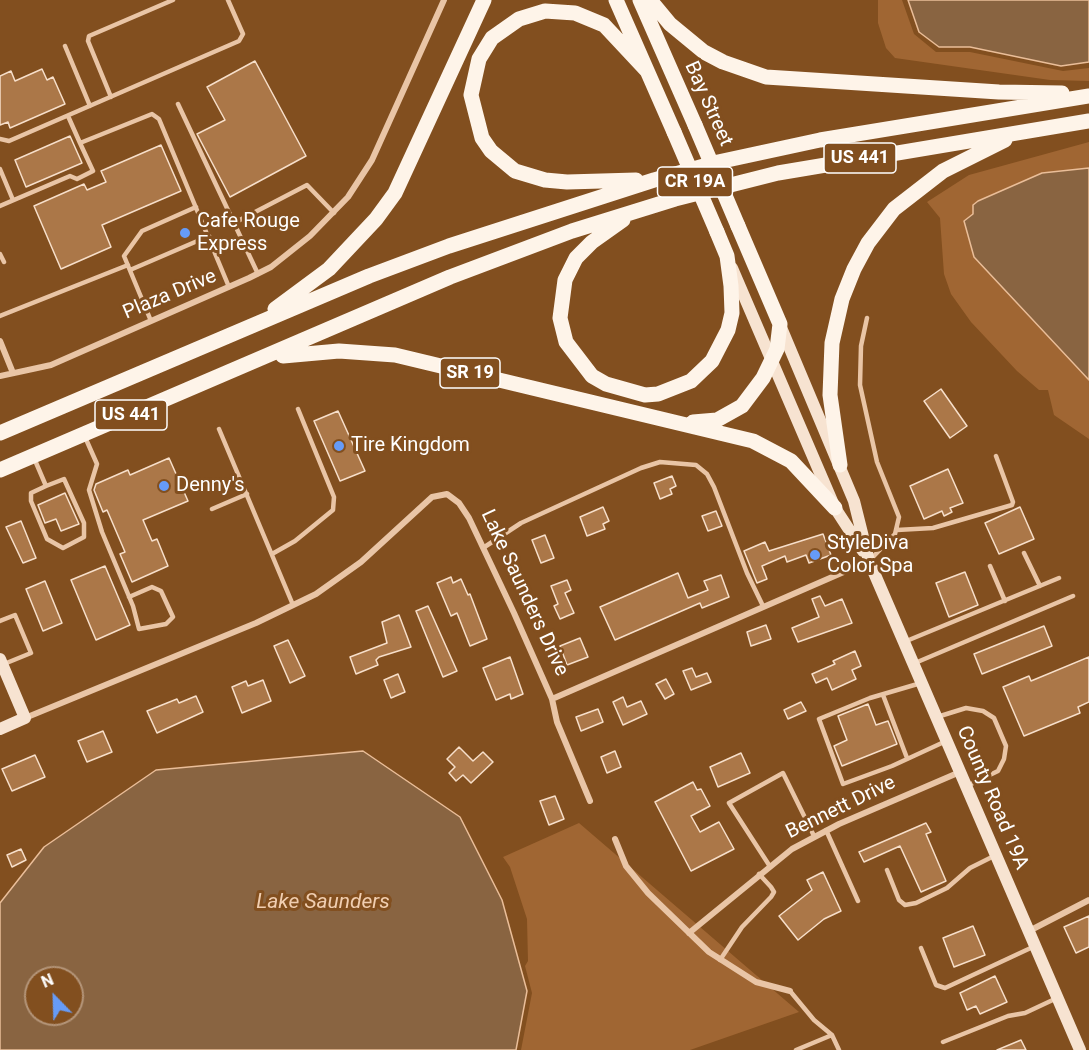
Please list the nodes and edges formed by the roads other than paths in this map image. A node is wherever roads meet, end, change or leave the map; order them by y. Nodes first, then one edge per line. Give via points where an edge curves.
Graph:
1 (173, 0) edge
2 (228, 0) edge
3 (444, 0) edge
4 (616, 0) edge
5 (640, 0) edge
6 (650, 0) edge
7 (484, 3) edge
8 (65, 46) dead end
9 (647, 71) junction
10 (1089, 95) edge
11 (111, 97) junction
12 (178, 104) dead end
13 (90, 106) junction
14 (68, 116) junction
15 (1089, 121) edge
16 (1024, 132) junction
17 (0, 139) edge
18 (80, 143) junction
19 (0, 169) edge
20 (654, 180) junction
21 (13, 200) junction
22 (0, 206) edge
23 (196, 207) junction
24 (635, 212) junction
25 (334, 213) junction
26 (234, 224) junction
27 (208, 236) junction
28 (0, 254) edge
29 (727, 256) junction
30 (4, 262) dead end
31 (129, 267) junction
32 (258, 274) junction
33 (229, 287) junction
34 (0, 316) edge
35 (867, 318) dead end
36 (151, 321) junction
37 (780, 324) junction
38 (247, 327) junction
39 (0, 341) edge
40 (262, 359) junction
41 (772, 362) junction
42 (13, 373) junction
43 (0, 376) edge
44 (298, 409) dead end
45 (675, 422) junction
46 (219, 429) dead end
47 (3, 433) edge
48 (84, 434) junction
49 (33, 456) junction
50 (996, 456) dead end
51 (840, 465) junction
52 (0, 470) edge
53 (46, 486) junction
54 (247, 494) junction
55 (835, 508) junction
56 (212, 509) dead end
57 (897, 530) junction
58 (483, 548) junction
59 (1024, 553) dead end
60 (272, 554) junction
61 (869, 561) junction
62 (990, 566) dead end
63 (1059, 578) dead end
64 (1040, 586) junction
65 (1073, 596) dead end
66 (129, 597) junction
67 (1005, 601) junction
68 (293, 605) junction
69 (763, 606) junction
70 (0, 621) edge
71 (904, 642) junction
72 (1, 663) edge
73 (914, 664) junction
74 (921, 682) junction
75 (883, 695) junction
76 (552, 699) junction
77 (937, 717) junction
78 (25, 718) junction
79 (0, 729) edge
80 (947, 741) junction
81 (907, 758) junction
82 (960, 772) junction
83 (966, 786) junction
84 (590, 801) dead end
85 (826, 830) junction
86 (814, 836) junction
87 (615, 839) dead end
88 (996, 855) junction
89 (769, 865) junction
90 (887, 870) dead end
91 (759, 874) junction
92 (1089, 900) edge
93 (858, 901) dead end
94 (1028, 932) junction
95 (689, 933) junction
96 (1035, 946) junction
97 (921, 948) dead end
98 (720, 961) junction
99 (790, 991) joint
100 (1057, 999) junction
101 (832, 1035) junction
102 (943, 1042) dead end
103 (1075, 1049) edge
104 (796, 1050) edge
105 (839, 1050) edge

1 - 11 lane via 89,36
2 - 11 lane via 243,34 239,41
3 - 25 street, Plaza Drive via 372,160
4 - 9 main road, CR 19A
5 - 37 main road, Bay Street, bridge
6 - 10 main road via 670,24 704,52 766,77
7 - 38 main road via 410,163 376,219 329,269
8 - 13 lane
9 - 20 main road via 604,25 575,13 545,11 519,19 492,38 478,59 471,95 482,138 501,161 521,174 567,182
9 - 29 main road, CR 19A, bridge
10 - 20 main road, US 441 via 820,140
11 - 13 lane
12 - 26 lane
13 - 14 lane
14 - 17 lane via 9,141
14 - 18 lane
15 - 16 main road, US 441
16 - 24 main road, US 441 via 778,173
16 - 51 main road via 968,156 920,188 888,216 863,252 842,299 831,343 830,395
18 - 21 lane via 93,171 77,179 70,176
18 - 23 lane via 152,114 159,118
19 - 21 lane
20 - 38 main road, US 441 via 449,246
21 - 22 lane
23 - 27 lane
23 - 31 lane via 142,231 124,256
24 - 29 main road via 584,249 570,267 561,294 560,318 566,342 585,369 606,384 652,395 681,386 699,375 712,361 728,330 732,306
24 - 40 main road, US 441 via 514,252
25 - 26 lane via 307,185
25 - 32 street, Plaza Drive
26 - 32 lane
27 - 31 lane
27 - 33 lane
28 - 30 lane
29 - 41 main road, CR 19A
31 - 34 lane
31 - 36 lane
32 - 33 street, Plaza Drive
33 - 36 street, Plaza Drive
35 - 57 lane via 861,346 861,385 877,462 899,517
36 - 42 street, Plaza Drive via 51,365
37 - 41 main road, SR 19
37 - 51 main road, CR 19A
38 - 47 main road, US 441
39 - 42 street
40 - 45 main road, SR 19 via 339,351 395,356
40 - 48 main road, US 441
41 - 45 main road, SR 19 via 751,395 730,413 709,421
41 - 55 main road, CR 19A
42 - 43 street, Plaza Drive
44 - 60 lane via 334,497 333,510
45 - 55 main road via 769,448 808,476
46 - 54 lane
48 - 49 main road, US 441
48 - 66 lane via 97,464 89,490
49 - 52 main road, US 441
49 - 53 lane
50 - 57 lane via 1012,506 933,528
51 - 61 main road, CR 19A
53 - 53 lane via 64,479 84,523 84,537 63,548 47,539 31,501 31,494
54 - 56 lane
54 - 60 lane
55 - 61 main road, CR 19A
57 - 61 lane
58 - 68 street, Lake Saunders Drive via 459,503 440,494 335,582
58 - 69 lane via 521,522 641,468 660,462 696,465 714,487
58 - 76 street, Lake Saunders Drive
59 - 64 lane
60 - 68 lane
61 - 69 street, Lake Saunders Drive
61 - 71 main road, County Road 19A / CR 19A
62 - 67 lane
63 - 64 lane
64 - 67 lane
65 - 73 lane
66 - 66 lane via 139,630 165,624 172,617 161,591 152,587
67 - 71 lane
68 - 78 street, Lake Saunders Drive
69 - 76 street, Lake Saunders Drive
70 - 72 lane via 15,615 31,652
71 - 73 main road, County Road 19A / CR 19A
72 - 78 main road
73 - 74 main road, County Road 19A / CR 19A
74 - 75 lane
74 - 77 main road, County Road 19A / CR 19A
75 - 81 lane
75 - 81 lane via 819,719 843,784
76 - 84 street via 557,722
77 - 80 main road, County Road 19A / CR 19A
77 - 83 lane via 966,708 983,711 994,718 1006,746 998,771
78 - 79 main road, Lake Saunders Drive
80 - 81 lane
80 - 82 main road, County Road 19A / CR 19A
82 - 83 main road, County Road 19A / CR 19A
82 - 85 street, Bennett Drive
83 - 88 main road, County Road 19A / CR 19A
85 - 86 street, Bennett Drive
85 - 93 lane
86 - 89 street, Bennett Drive
86 - 89 lane via 783,773 729,803
87 - 95 street via 626,866 663,911
88 - 90 lane via 970,868 947,888 916,903 898,900
88 - 94 main road, County Road 19A / CR 19A
89 - 91 street, Bennett Drive
91 - 95 street, Bennett Drive
91 - 98 lane via 774,892 742,927
92 - 94 street
94 - 96 main road, County Road 19A / CR 19A
95 - 98 street
96 - 97 lane via 945,988 936,985
96 - 100 main road, County Road 19A / CR 19A
98 - 99 street via 756,982
99 - 101 lane
100 - 102 lane
100 - 103 main road, County Road 19A / CR 19A
101 - 104 lane
101 - 105 lane

